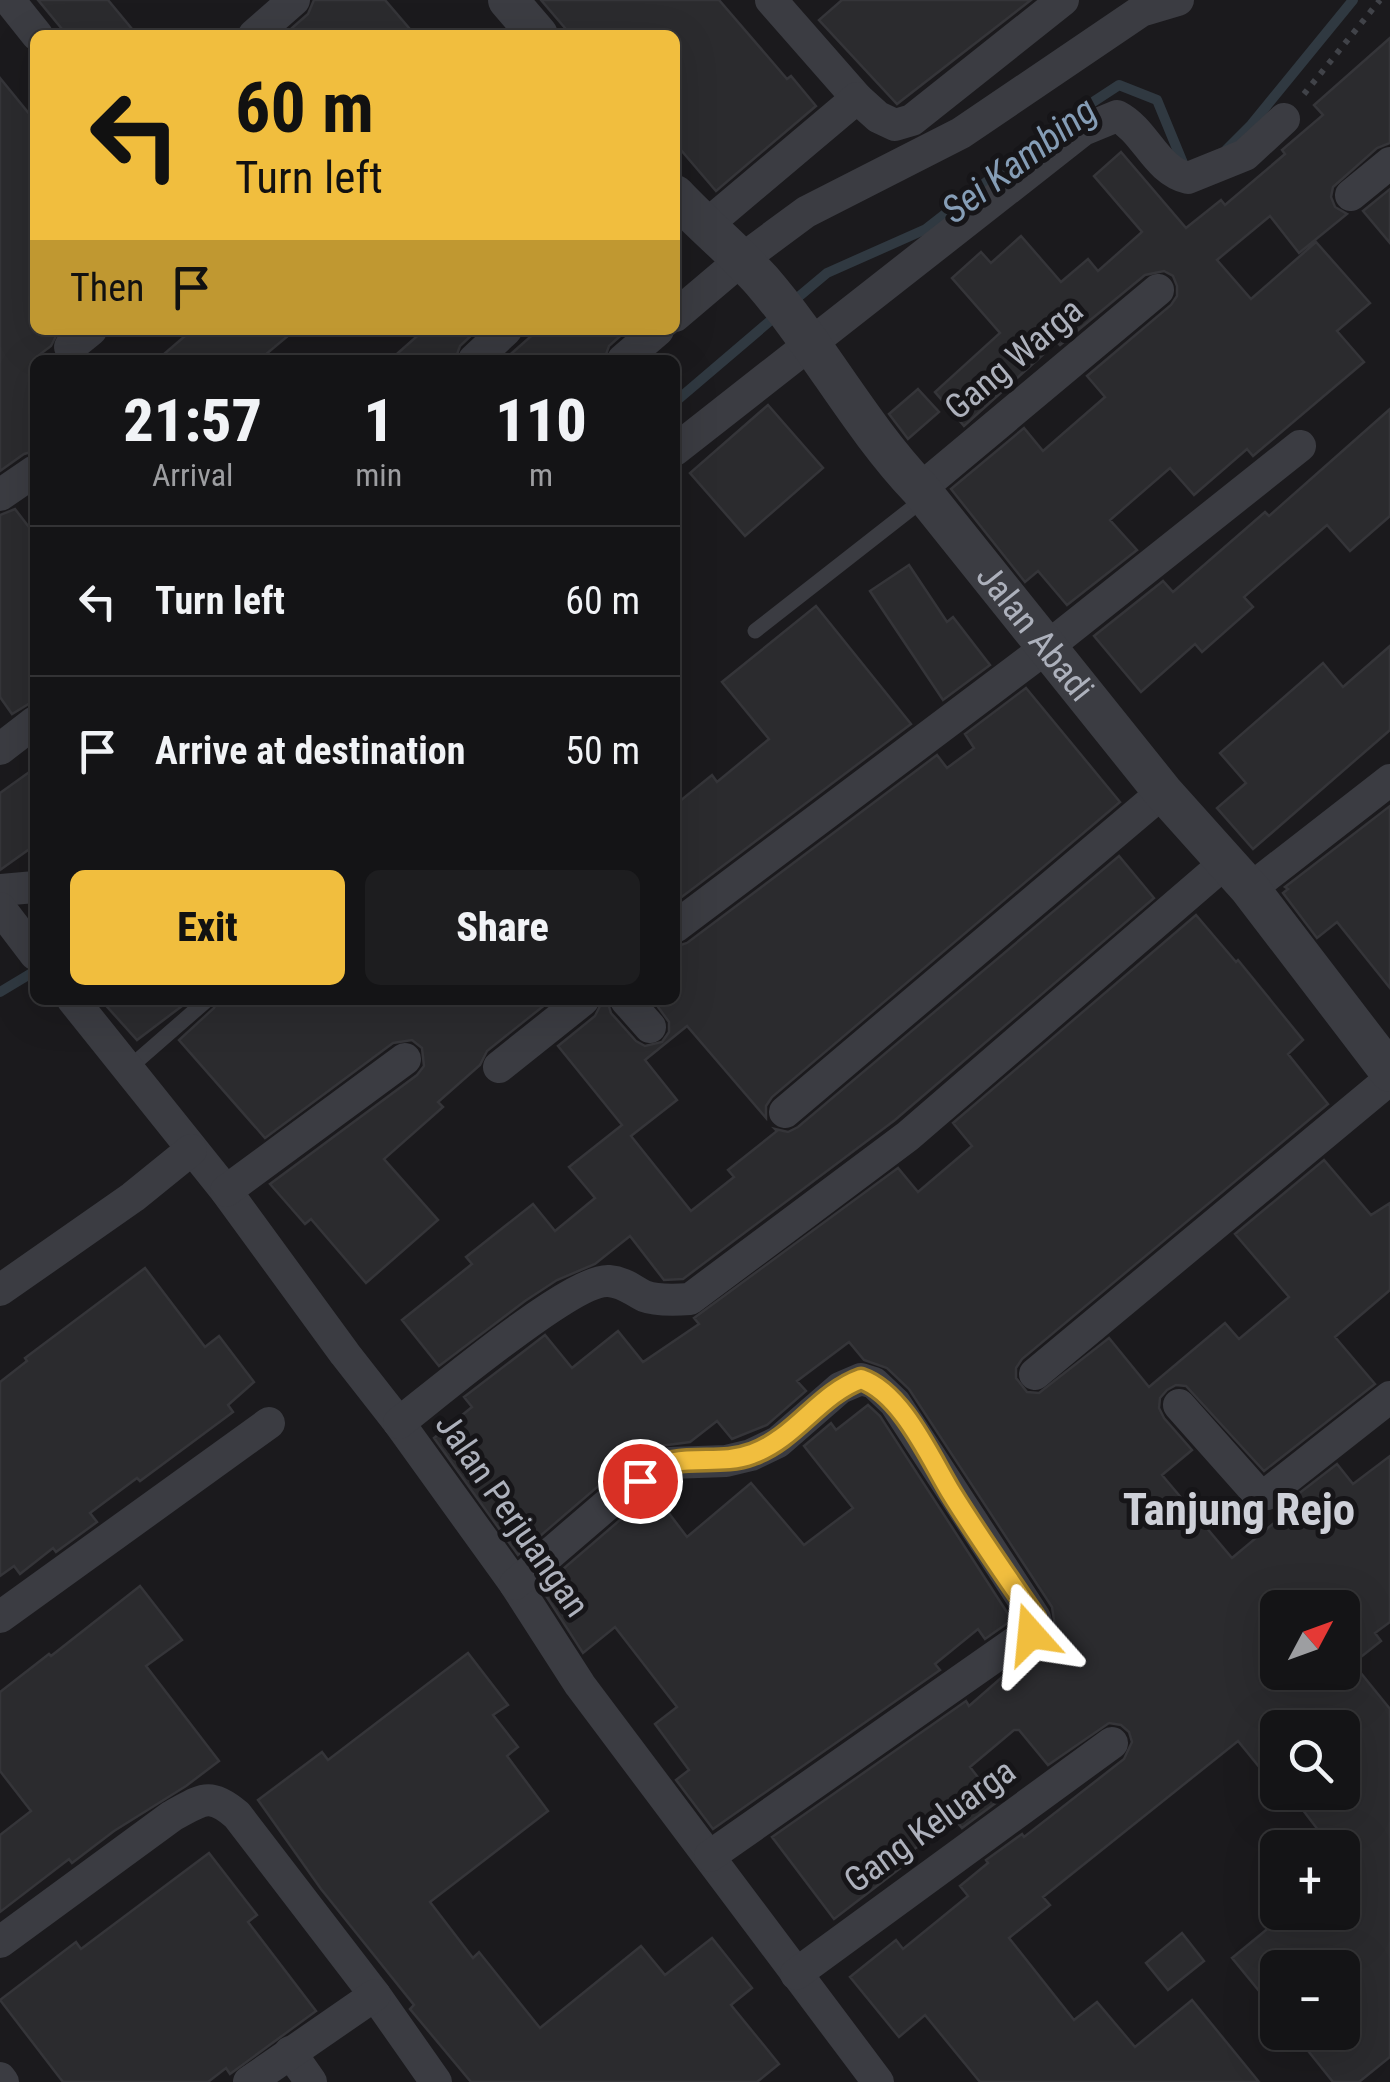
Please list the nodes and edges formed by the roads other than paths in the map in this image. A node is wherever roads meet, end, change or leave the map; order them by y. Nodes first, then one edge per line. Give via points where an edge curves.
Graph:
1 (9, 0) edge
2 (294, 0) edge
3 (508, 0) edge
4 (771, 0) edge
5 (1063, 0) edge
6 (1178, 0) edge
7 (32, 30) edge
8 (260, 30) edge
9 (534, 30) edge
10 (857, 98) junction
11 (1284, 119) road end
12 (1390, 163) edge
13 (1351, 195) dead end
14 (680, 201) edge
15 (704, 227) junction
16 (751, 270) junction
17 (1158, 290) dead end
18 (680, 313) edge
19 (501, 335) edge
20 (652, 335) edge
21 (805, 336) junction
22 (479, 355) edge
23 (628, 355) edge
24 (680, 446) edge
25 (1300, 446) dead end
26 (30, 474) edge
27 (924, 493) junction
28 (0, 495) edge
29 (755, 631) dead end
30 (1046, 648) junction
31 (30, 726) edge
32 (0, 749) edge
33 (1390, 780) edge
34 (1163, 792) junction
35 (1238, 875) junction
36 (30, 887) edge
37 (0, 890) edge
38 (0, 908) edge
39 (680, 923) edge
40 (30, 947) edge
41 (78, 1005) edge
42 (201, 1005) edge
43 (577, 1005) edge
44 (630, 1005) edge
45 (650, 1027) dead end
46 (405, 1060) dead end
47 (499, 1067) dead end
48 (129, 1068) junction
49 (1390, 1076) edge
50 (784, 1112) dead end
51 (190, 1150) junction
52 (226, 1190) junction
53 (0, 1290) edge
54 (1034, 1374) dead end
55 (1390, 1397) edge
56 (1179, 1405) dead end
57 (400, 1422) junction
58 (269, 1424) dead end
59 (515, 1584) junction
60 (0, 1617) edge
61 (1112, 1743) dead end
62 (710, 1856) junction
63 (0, 1942) edge
64 (796, 1974) junction
65 (375, 1995) junction
66 (290, 2052) junction
67 (250, 2082) edge
68 (311, 2082) edge
69 (436, 2082) edge
70 (878, 2082) edge

1 - 7 street
2 - 8 street
3 - 9 street
4 - 10 street
5 - 10 street via 912,120 895,126
6 - 16 street via 1140,11 961,133 806,212
10 - 15 street
11 - 21 street via 1245,155 1188,178 1164,166 1130,123 1117,116 1102,120
12 - 13 street
14 - 15 street, Jalan Abadi
15 - 16 street, Jalan Abadi
16 - 18 street
16 - 21 street, Jalan Abadi
17 - 27 street, Gang Warga
19 - 22 street
20 - 23 street
21 - 24 street
21 - 27 street, Jalan Abadi
25 - 30 street
26 - 28 street
27 - 29 lane
27 - 30 street, Jalan Abadi
30 - 34 street, Jalan Abadi
30 - 39 street
31 - 32 street
33 - 35 street
34 - 35 street, Jalan Abadi
34 - 50 street
35 - 49 street, Jalan Abadi
35 - 57 street via 690,1299 644,1296 606,1280 589,1285
36 - 37 street
38 - 40 street
41 - 48 street, Jalan Perjuangan
42 - 48 lane
43 - 47 street
44 - 45 street
46 - 52 street
48 - 51 street, Jalan Perjuangan
49 - 54 street
51 - 52 street, Jalan Perjuangan
51 - 53 street
52 - 57 street, Jalan Perjuangan
55 - 56 street via 1259,1496
57 - 59 street, Jalan Perjuangan
58 - 60 street
59 - 62 street, Jalan Perjuangan via 580,1685
59 - 62 street via 623,1492 670,1463 751,1455 861,1379 894,1403 1037,1627
61 - 64 street, Gang Keluarga
62 - 64 street, Jalan Perjuangan
63 - 65 street via 172,1816 202,1800 218,1800 237,1815
64 - 70 street, Jalan Perjuangan
65 - 66 street
65 - 69 street
66 - 67 street
66 - 68 street

